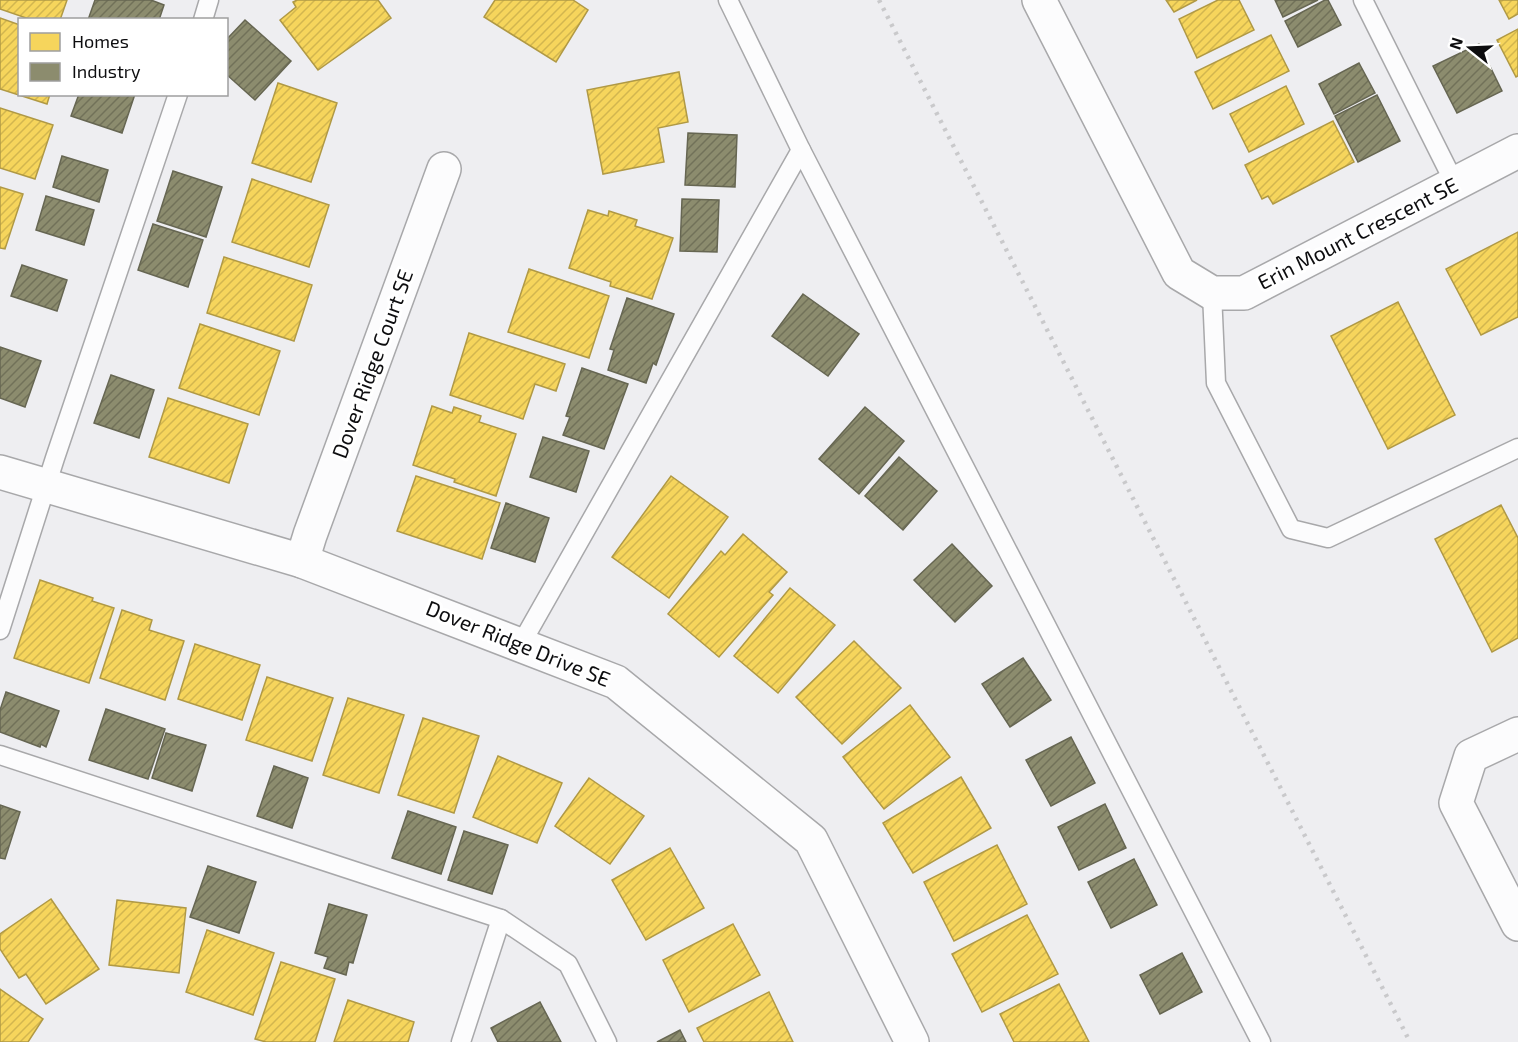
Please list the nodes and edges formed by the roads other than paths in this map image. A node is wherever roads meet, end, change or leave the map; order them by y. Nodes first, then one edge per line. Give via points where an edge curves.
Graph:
1 (209, 0) edge
2 (728, 0) edge
3 (1039, 0) edge
4 (1363, 0) edge
5 (204, 18) edge
6 (177, 96) edge
7 (801, 150) junction
8 (1518, 151) edge
9 (444, 169) dead end
10 (1455, 184) junction
11 (1212, 293) junction
12 (1518, 448) edge
13 (0, 472) edge
14 (46, 487) junction
15 (302, 561) junction
16 (0, 630) edge
17 (521, 644) junction
18 (1518, 734) edge
19 (0, 755) edge
20 (501, 919) junction
21 (1518, 924) edge
22 (461, 1042) edge
23 (607, 1042) edge
24 (912, 1042) edge
25 (1261, 1042) edge

1 - 5 lane
2 - 7 lane
3 - 11 street via 1179,273
4 - 10 lane
6 - 14 lane
7 - 17 lane
7 - 25 lane
8 - 10 street, Erin Mount Crescent SE
9 - 15 street, Dover Ridge Court SE
10 - 11 street, Erin Mount Crescent SE via 1244,293
11 - 12 lane via 1216,383 1291,529 1328,538
13 - 14 street, Dover Ridge Drive SE
14 - 15 street, Dover Ridge Drive SE
14 - 16 lane
15 - 17 street, Dover Ridge Drive SE
17 - 24 street, Dover Ridge Drive SE via 616,682 811,840
18 - 21 street via 1471,756 1456,803
19 - 20 lane
20 - 22 lane
20 - 23 lane via 568,964

